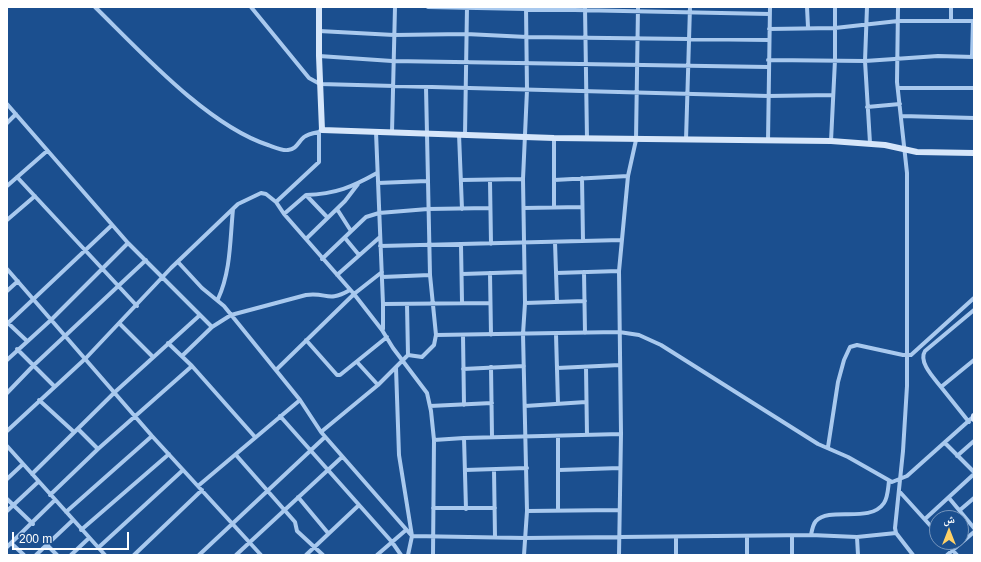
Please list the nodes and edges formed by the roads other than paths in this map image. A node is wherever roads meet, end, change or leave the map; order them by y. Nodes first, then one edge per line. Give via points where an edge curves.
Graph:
1 (95, 7) edge
2 (251, 7) edge
3 (319, 7) edge
4 (394, 7) edge
5 (428, 7) edge
6 (467, 7) edge
7 (690, 7) edge
8 (770, 7) edge
9 (807, 7) edge
10 (835, 7) edge
11 (867, 7) edge
12 (898, 7) edge
13 (951, 7) edge
14 (526, 8) edge
15 (585, 9) edge
16 (638, 9) edge
17 (690, 12) junction
18 (770, 14) junction
19 (951, 20) junction
20 (898, 21) junction
21 (973, 21) edge
22 (866, 25) junction
23 (808, 27) junction
24 (769, 28) junction
25 (835, 28) junction
26 (319, 31) junction
27 (466, 34) junction
28 (394, 35) junction
29 (527, 37) junction
30 (585, 37) junction
31 (637, 38) junction
32 (689, 39) junction
33 (769, 40) junction
34 (319, 56) junction
35 (973, 57) edge
36 (768, 60) junction
37 (835, 60) junction
38 (897, 60) junction
39 (392, 61) junction
40 (865, 61) junction
41 (466, 62) junction
42 (526, 64) junction
43 (585, 65) junction
44 (637, 66) junction
45 (689, 67) junction
46 (768, 67) junction
47 (320, 84) junction
48 (393, 86) junction
49 (426, 88) junction
50 (898, 88) junction
51 (974, 88) edge
52 (466, 89) junction
53 (526, 90) junction
54 (586, 90) junction
55 (637, 92) junction
56 (687, 94) junction
57 (833, 95) junction
58 (768, 96) junction
59 (7, 104) edge
60 (900, 104) junction
61 (867, 107) junction
62 (16, 114) junction
63 (902, 116) junction
64 (974, 118) edge
65 (7, 123) edge
66 (320, 131) junction
67 (376, 132) junction
68 (392, 132) junction
69 (427, 133) junction
70 (462, 135) junction
71 (525, 136) junction
72 (554, 138) junction
73 (587, 139) junction
74 (636, 140) junction
75 (686, 141) junction
76 (768, 141) junction
77 (831, 141) junction
78 (870, 143) junction
79 (904, 149) junction
80 (47, 151) junction
81 (974, 153) edge
82 (377, 172) junction
83 (628, 176) junction
84 (17, 177) junction
85 (582, 178) junction
86 (523, 179) junction
87 (461, 180) junction
88 (554, 180) junction
89 (428, 181) junction
90 (490, 181) junction
91 (378, 183) junction
92 (358, 184) junction
93 (7, 186) edge
94 (306, 195) junction
95 (34, 196) junction
96 (276, 202) junction
97 (582, 207) junction
98 (233, 208) junction
99 (337, 208) junction
100 (490, 208) junction
101 (524, 208) junction
102 (554, 208) junction
103 (462, 209) junction
104 (428, 210) junction
105 (379, 213) junction
106 (284, 214) junction
107 (327, 217) junction
108 (7, 220) edge
109 (112, 225) junction
110 (351, 231) junction
111 (380, 237) junction
112 (345, 238) junction
113 (306, 239) junction
114 (622, 240) junction
115 (583, 241) junction
116 (555, 242) junction
117 (128, 243) junction
118 (429, 244) junction
119 (491, 244) junction
120 (524, 244) junction
121 (462, 245) junction
122 (380, 246) junction
123 (85, 250) junction
124 (359, 255) junction
125 (322, 259) junction
126 (146, 260) junction
127 (178, 262) junction
128 (102, 268) junction
129 (7, 269) edge
130 (619, 271) junction
131 (524, 272) junction
132 (584, 272) junction
133 (490, 273) junction
134 (556, 273) junction
135 (382, 274) junction
136 (462, 274) junction
137 (337, 275) junction
138 (430, 275) junction
139 (164, 276) junction
140 (18, 281) junction
141 (118, 286) junction
142 (350, 290) junction
143 (7, 291) edge
144 (354, 294) junction
145 (974, 298) edge
146 (34, 299) junction
147 (218, 299) junction
148 (584, 301) junction
149 (462, 302) junction
150 (490, 302) junction
151 (557, 302) junction
152 (433, 303) junction
153 (525, 303) junction
154 (383, 304) junction
155 (407, 304) junction
156 (137, 306) junction
157 (974, 310) edge
158 (200, 315) junction
159 (231, 315) junction
160 (52, 319) junction
161 (8, 324) edge
162 (120, 324) junction
163 (212, 327) junction
164 (382, 330) junction
165 (619, 332) junction
166 (585, 333) junction
167 (436, 334) junction
168 (523, 334) junction
169 (556, 334) junction
170 (66, 335) junction
171 (464, 335) junction
172 (491, 335) junction
173 (387, 337) junction
174 (306, 340) junction
175 (27, 341) junction
176 (168, 343) junction
177 (17, 349) junction
178 (408, 355) junction
179 (907, 355) junction
180 (182, 356) junction
181 (153, 357) junction
182 (86, 358) junction
183 (7, 360) edge
184 (974, 360) edge
185 (404, 361) junction
186 (357, 362) junction
187 (34, 365) junction
188 (620, 365) junction
189 (192, 366) junction
190 (524, 366) junction
191 (491, 367) junction
192 (586, 367) junction
193 (396, 368) junction
194 (557, 368) junction
195 (463, 369) junction
196 (276, 370) junction
197 (378, 385) junction
198 (54, 386) junction
199 (941, 387) junction
200 (115, 392) junction
201 (7, 393) edge
202 (39, 400) junction
203 (300, 400) junction
204 (586, 402) junction
205 (492, 403) junction
206 (558, 404) junction
207 (464, 405) junction
208 (430, 406) junction
209 (525, 406) junction
210 (135, 415) junction
211 (280, 416) junction
212 (972, 418) edge
213 (78, 429) junction
214 (7, 432) edge
215 (74, 432) junction
216 (321, 432) junction
217 (621, 434) junction
218 (587, 435) junction
219 (152, 436) junction
220 (558, 436) junction
221 (256, 437) junction
222 (325, 437) junction
223 (492, 437) junction
224 (526, 437) junction
225 (464, 438) junction
226 (434, 440) junction
227 (974, 441) edge
228 (945, 443) junction
229 (7, 446) edge
230 (828, 447) junction
231 (98, 449) junction
232 (310, 450) junction
233 (169, 454) junction
234 (236, 455) junction
235 (957, 456) junction
236 (342, 457) junction
237 (23, 464) junction
238 (527, 468) junction
239 (620, 468) junction
240 (183, 470) junction
241 (327, 470) junction
242 (465, 470) junction
243 (494, 470) junction
244 (559, 470) junction
245 (974, 473) edge
246 (32, 474) junction
247 (7, 479) edge
248 (900, 480) junction
249 (889, 481) junction
250 (38, 482) junction
251 (198, 486) junction
252 (202, 490) junction
253 (268, 490) junction
254 (899, 491) junction
255 (50, 495) junction
256 (298, 497) junction
257 (949, 498) junction
258 (974, 498) edge
259 (7, 499) edge
260 (55, 500) junction
261 (14, 505) junction
262 (359, 506) junction
263 (433, 508) junction
264 (495, 508) junction
265 (466, 509) junction
266 (284, 510) junction
267 (558, 510) junction
268 (618, 510) junction
269 (960, 510) joint
270 (7, 511) edge
271 (527, 511) junction
272 (66, 512) junction
273 (925, 519) junction
274 (72, 520) junction
275 (33, 524) junction
276 (233, 524) junction
277 (929, 524) edge
278 (81, 530) junction
279 (406, 530) junction
280 (328, 533) junction
281 (896, 533) junction
282 (811, 535) junction
283 (412, 536) junction
284 (792, 536) junction
285 (433, 537) junction
286 (495, 537) junction
287 (618, 537) junction
288 (676, 537) junction
289 (747, 537) junction
290 (89, 538) junction
291 (525, 538) junction
292 (857, 538) junction
293 (392, 542) junction
294 (12, 543) junction
295 (250, 543) junction
296 (47, 545) junction
297 (315, 546) junction
298 (7, 547) edge
299 (98, 548) junction
300 (952, 550) joint
301 (24, 555) edge
302 (36, 555) edge
303 (57, 555) edge
304 (71, 555) edge
305 (104, 555) edge
306 (134, 555) edge
307 (199, 555) edge
308 (236, 555) edge
309 (261, 555) edge
310 (306, 555) edge
311 (323, 555) edge
312 (377, 555) edge
313 (401, 555) edge
314 (408, 555) edge
315 (434, 555) edge
316 (524, 555) edge
317 (619, 555) edge
318 (676, 555) edge
319 (747, 555) edge
320 (792, 555) edge
321 (858, 555) edge
322 (912, 555) edge
323 (947, 555) edge
324 (957, 555) edge

1 - 66 street via 116,30 186,93 227,124 255,140 290,150 306,136
2 - 47 street via 309,78
3 - 26 street
4 - 28 street
5 - 6 street
6 - 14 street
6 - 27 street
7 - 17 street
8 - 18 street
9 - 23 street
10 - 25 street
11 - 22 street
12 - 20 street
13 - 19 street
14 - 15 street
14 - 29 street
15 - 16 street
15 - 30 street
16 - 17 street
16 - 31 street
17 - 18 street
17 - 32 street
18 - 24 street
19 - 20 street
19 - 21 street
20 - 22 street
20 - 38 street
21 - 35 street
22 - 25 street
22 - 40 street
23 - 24 street
23 - 25 street
24 - 33 street
25 - 37 street
26 - 28 street
26 - 34 street
27 - 28 street
27 - 29 street
27 - 41 street
28 - 39 street
29 - 30 street
29 - 42 street
30 - 31 street
30 - 43 street
31 - 32 street
31 - 44 street
32 - 33 street
32 - 45 street
33 - 36 street
34 - 39 street
34 - 47 street
35 - 38 street via 938,56
36 - 37 street
36 - 46 street
37 - 40 street
37 - 57 street
38 - 40 street
38 - 50 street
39 - 41 street
39 - 48 street
40 - 61 street
41 - 42 street
41 - 52 street
42 - 43 street
42 - 53 street
43 - 44 street
43 - 54 street
44 - 45 street
44 - 55 street
45 - 46 street
45 - 56 street
46 - 58 street
47 - 48 street
47 - 66 street
48 - 49 street
48 - 68 street
49 - 52 street
49 - 69 street
50 - 51 street
50 - 60 street
52 - 53 street
52 - 70 street
53 - 54 street
53 - 71 street
54 - 55 street
54 - 73 street
55 - 56 street
55 - 74 street
56 - 58 street
56 - 75 street
57 - 58 street
57 - 77 street
58 - 76 street
59 - 62 street
60 - 61 street
60 - 63 street
61 - 78 street
62 - 65 street
62 - 80 street
63 - 64 street
63 - 79 street
66 - 67 street
66 - 96 street via 319,162
67 - 68 street
67 - 82 street
68 - 69 street
69 - 70 street
69 - 89 street
70 - 71 street
70 - 87 street
71 - 72 street
71 - 86 street
72 - 73 street
72 - 88 street
73 - 74 street
74 - 75 street
74 - 83 street
75 - 76 street
76 - 77 street
77 - 78 street
78 - 79 street
79 - 81 street via 917,152
79 - 179 street via 908,173
80 - 84 street
80 - 109 street
82 - 91 street
82 - 92 street
83 - 85 street
83 - 114 street
84 - 93 street
84 - 95 street
85 - 88 street
85 - 97 street
86 - 90 street
86 - 101 street
87 - 90 street
87 - 103 street
88 - 102 street
89 - 91 street
89 - 104 street
90 - 100 street
91 - 105 street
92 - 94 street via 342,191
92 - 99 street
94 - 106 street
94 - 107 street
95 - 108 street
95 - 123 street
96 - 98 street via 261,193
96 - 106 street
97 - 102 street
97 - 115 street
98 - 127 street
98 - 147 street via 228,266
99 - 107 street
99 - 110 street
100 - 103 street
100 - 119 street
101 - 102 street
101 - 120 street
103 - 104 street
104 - 105 street
104 - 118 street
105 - 110 street via 366,217
105 - 111 street
106 - 113 street
107 - 113 street
109 - 117 street
109 - 123 street
110 - 112 street
111 - 122 street
111 - 124 street
112 - 124 street
112 - 125 street
113 - 125 street
114 - 115 street
114 - 130 street
115 - 116 street
116 - 120 street
116 - 134 street
117 - 126 street
117 - 128 street
118 - 121 street
118 - 122 street
118 - 138 street
119 - 120 street
119 - 121 street
120 - 131 street
121 - 136 street
122 - 135 street
123 - 128 street
123 - 146 street
124 - 137 street
125 - 137 street
126 - 139 street
126 - 141 street
127 - 139 street
127 - 147 street via 202,288
128 - 141 street
128 - 160 street
129 - 140 street
130 - 132 street
130 - 165 street
131 - 133 street
131 - 153 street
132 - 134 street
132 - 148 street
133 - 136 street
133 - 150 street
134 - 151 street
135 - 138 street
135 - 144 street
135 - 154 street
136 - 149 street
137 - 142 street
138 - 152 street
139 - 156 street
139 - 158 street
140 - 143 street
140 - 146 street
141 - 156 street
141 - 170 street
142 - 144 street
142 - 159 street via 334,298 317,294 306,295
144 - 164 street
144 - 174 street
145 - 179 street via 914,353
146 - 160 street
146 - 161 street
147 - 159 street
148 - 151 street
148 - 166 street
149 - 150 street
149 - 152 street
150 - 172 street
151 - 153 street
152 - 155 street
152 - 167 street
153 - 168 street
154 - 155 street
154 - 164 street
155 - 178 street
156 - 162 street
157 - 199 street via 922,354 922,360
158 - 163 street
158 - 176 street
159 - 163 street
159 - 196 street
160 - 170 street
160 - 175 street
161 - 175 street
162 - 181 street
162 - 182 street
163 - 180 street
164 - 173 street
165 - 166 street
165 - 188 street
165 - 230 street via 639,336 661,345 818,444
166 - 169 street
167 - 171 street
167 - 178 street via 434,345 426,355
168 - 169 street
168 - 172 street
168 - 190 street
169 - 194 street
170 - 182 street
170 - 187 street
171 - 172 street
171 - 195 street
173 - 185 street
173 - 186 street
174 - 186 street via 337,375 342,375
174 - 196 street
175 - 177 street
176 - 180 street
176 - 181 street
177 - 183 street
177 - 187 street
178 - 185 street
179 - 230 street via 857,345 850,347 838,382
179 - 248 street
180 - 189 street
181 - 200 street
182 - 198 street
182 - 200 street
184 - 199 street
185 - 193 street
185 - 208 street via 425,390
186 - 197 street
187 - 198 street
187 - 201 street
188 - 192 street
188 - 217 street
189 - 210 street
189 - 221 street
190 - 191 street
190 - 209 street
191 - 195 street
191 - 205 street
192 - 194 street
192 - 204 street
193 - 197 street
193 - 283 street via 399,455
194 - 206 street
195 - 207 street
196 - 203 street
197 - 216 street
198 - 202 street
199 - 212 street
200 - 210 street
200 - 213 street
202 - 214 street
202 - 215 street
203 - 211 street
203 - 216 street
204 - 206 street
204 - 218 street
205 - 207 street
205 - 223 street
206 - 209 street
207 - 208 street
208 - 226 street
209 - 224 street
210 - 219 street
210 - 231 street
211 - 221 street
211 - 232 street
212 - 228 street
213 - 215 street
213 - 231 street
215 - 246 street
216 - 222 street
217 - 218 street
217 - 239 street
218 - 220 street
219 - 233 street
219 - 272 street
220 - 224 street
220 - 244 street
221 - 234 street
222 - 232 street
222 - 236 street
223 - 224 street
223 - 225 street
224 - 238 street
225 - 226 street
225 - 242 street
226 - 263 street
227 - 235 street
228 - 235 street
228 - 248 street
229 - 237 street
230 - 249 street
231 - 255 street
232 - 241 street
232 - 253 street
233 - 240 street
233 - 278 street
234 - 251 street
234 - 253 street
235 - 245 street
236 - 241 street
236 - 279 street
237 - 246 street
237 - 247 street
238 - 243 street
238 - 271 street
239 - 244 street
239 - 268 street
240 - 251 street
240 - 299 street
241 - 256 street
241 - 262 street
242 - 243 street
242 - 265 street
243 - 264 street
244 - 267 street
245 - 257 street
246 - 250 street
248 - 249 street
248 - 254 street
249 - 282 street via 886,498 878,509 863,514 819,518
250 - 255 street
250 - 261 street
251 - 252 street
252 - 276 street
252 - 306 street
253 - 266 street
253 - 276 street
254 - 273 street
254 - 281 street
255 - 260 street
256 - 266 street
256 - 280 street
257 - 269 street
257 - 273 street
258 - 269 street
259 - 261 street
260 - 272 street
260 - 275 street
261 - 270 street
261 - 275 street
262 - 280 street
262 - 293 street
263 - 265 street
263 - 285 street
264 - 265 street
264 - 286 street
266 - 295 street
266 - 297 street via 295,522 297,531
267 - 268 street
267 - 271 street
268 - 287 street
271 - 291 street
272 - 274 street
273 - 277 street
274 - 278 street
274 - 296 street
275 - 294 street
276 - 295 street
276 - 307 street
278 - 290 street
279 - 283 street
279 - 293 street
280 - 297 street
281 - 292 street
281 - 322 street
282 - 284 street
282 - 292 street
283 - 285 street
283 - 314 street
284 - 289 street
284 - 320 street
285 - 286 street
285 - 315 street
286 - 291 street
287 - 288 street
287 - 291 street
287 - 317 street
288 - 289 street
288 - 318 street
289 - 319 street
290 - 299 street
290 - 304 street
291 - 316 street
292 - 321 street
293 - 312 street
293 - 313 street
294 - 298 street
294 - 301 street
295 - 308 street
295 - 309 street
296 - 302 street
296 - 303 street
297 - 310 street
297 - 311 street
299 - 305 street
300 - 323 street
300 - 324 street

